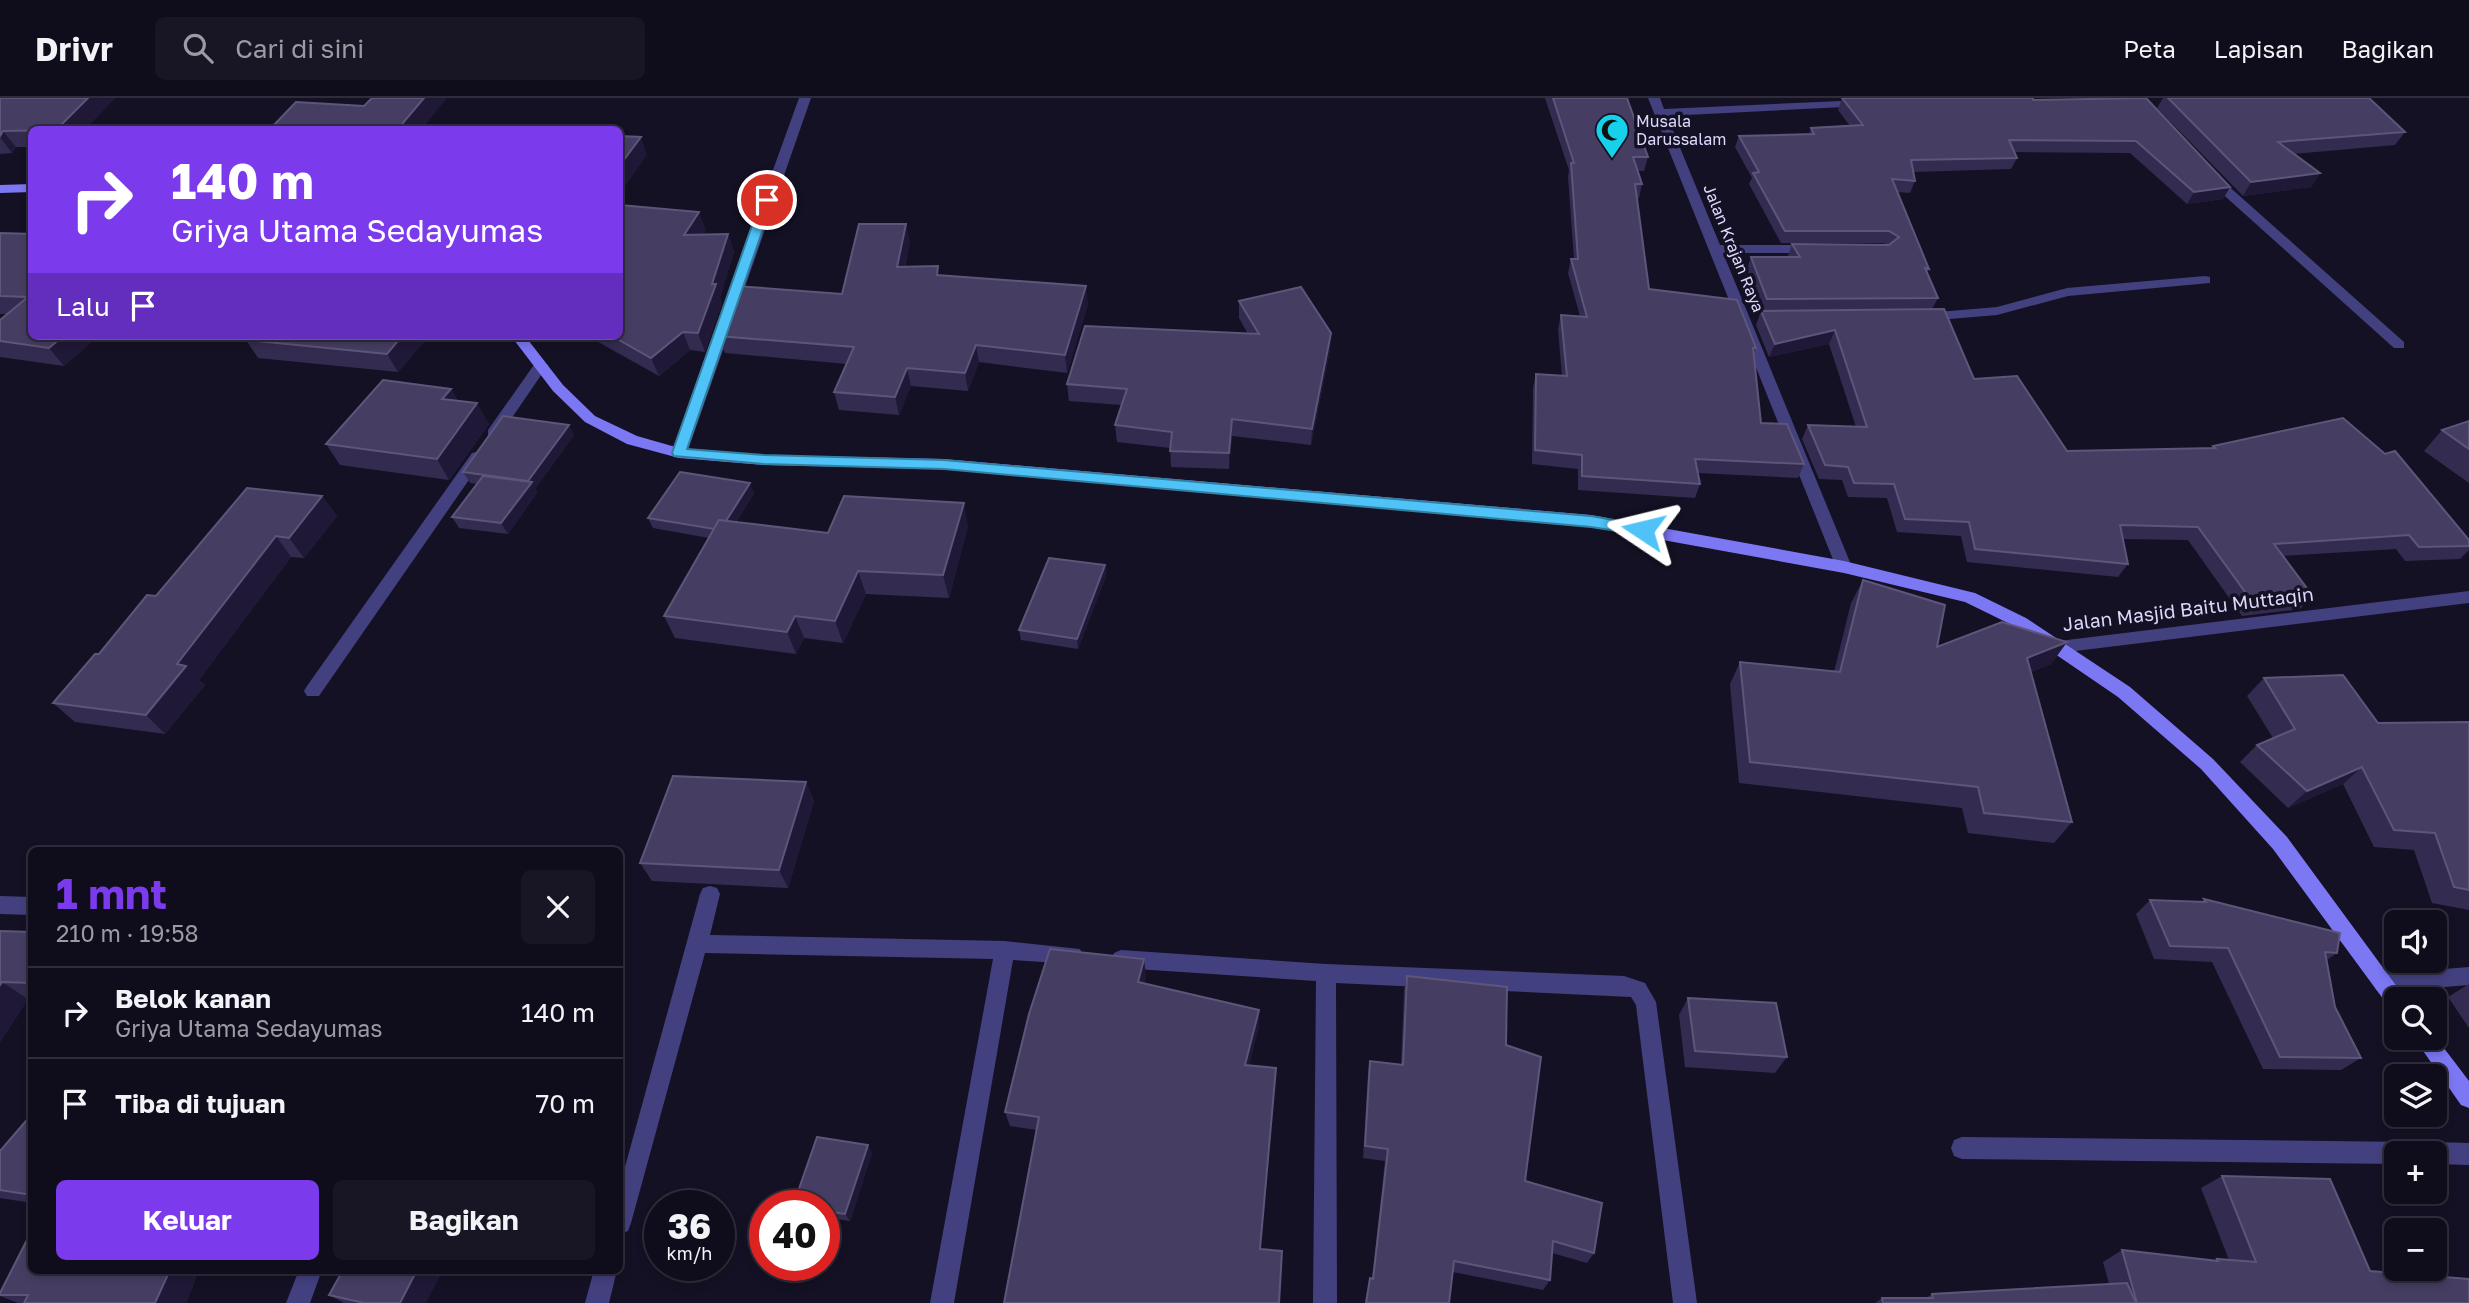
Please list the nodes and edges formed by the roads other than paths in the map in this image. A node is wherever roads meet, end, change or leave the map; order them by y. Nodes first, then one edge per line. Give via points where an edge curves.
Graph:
1 (805, 98) edge
2 (1654, 98) edge
3 (1880, 102) edge
4 (1661, 113) junction
5 (2199, 164) edge
6 (28, 188) edge
7 (0, 189) edge
8 (1716, 249) junction
9 (1832, 249) edge
10 (2205, 280) dead end
11 (1913, 317) edge
12 (521, 340) edge
13 (2399, 345) dead end
14 (541, 365) junction
15 (678, 453) junction
16 (1844, 567) junction
17 (2469, 597) edge
18 (2059, 648) junction
19 (313, 691) dead end
20 (710, 894) edge
21 (0, 905) edge
22 (28, 906) edge
23 (698, 944) junction
24 (1005, 950) junction
25 (1326, 973) junction
26 (2469, 976) edge
27 (2387, 987) edge
28 (2411, 987) edge
29 (2433, 1050) edge
30 (2469, 1098) edge
31 (1962, 1148) dead end
32 (2384, 1153) edge
33 (2447, 1153) edge
34 (2469, 1154) edge
35 (623, 1212) edge
36 (309, 1274) edge
37 (605, 1274) edge
38 (298, 1303) edge
39 (597, 1303) edge
40 (942, 1303) edge
41 (1325, 1303) edge
42 (1685, 1303) edge

1 - 15 street
2 - 4 street, Jalan Krajan Raya
3 - 4 street
4 - 8 street, Jalan Krajan Raya
5 - 13 street
6 - 7 street
8 - 9 street
8 - 16 street, Jalan Krajan Raya via 1750,318
10 - 11 street via 2067,292 1997,311
12 - 14 street, Jalan Masjid Baitu Muttaqin
14 - 15 street, Jalan Masjid Baitu Muttaqin via 590,419 632,440
14 - 19 street
15 - 16 street, Jalan Masjid Baitu Muttaqin via 944,464 1579,520
16 - 18 street, Jalan Masjid Baitu Muttaqin via 1969,597 1992,606
17 - 18 street, Jalan Masjid Baitu Muttaqin
18 - 27 street via 2124,692 2207,764 2280,843
20 - 23 street
21 - 22 street
23 - 24 street
23 - 35 street
24 - 25 street
24 - 40 street
25 - 41 street
25 - 42 street via 1624,985 1638,990 1646,1002
26 - 28 street
29 - 30 street
31 - 32 street
33 - 34 street
36 - 38 street
37 - 39 street

